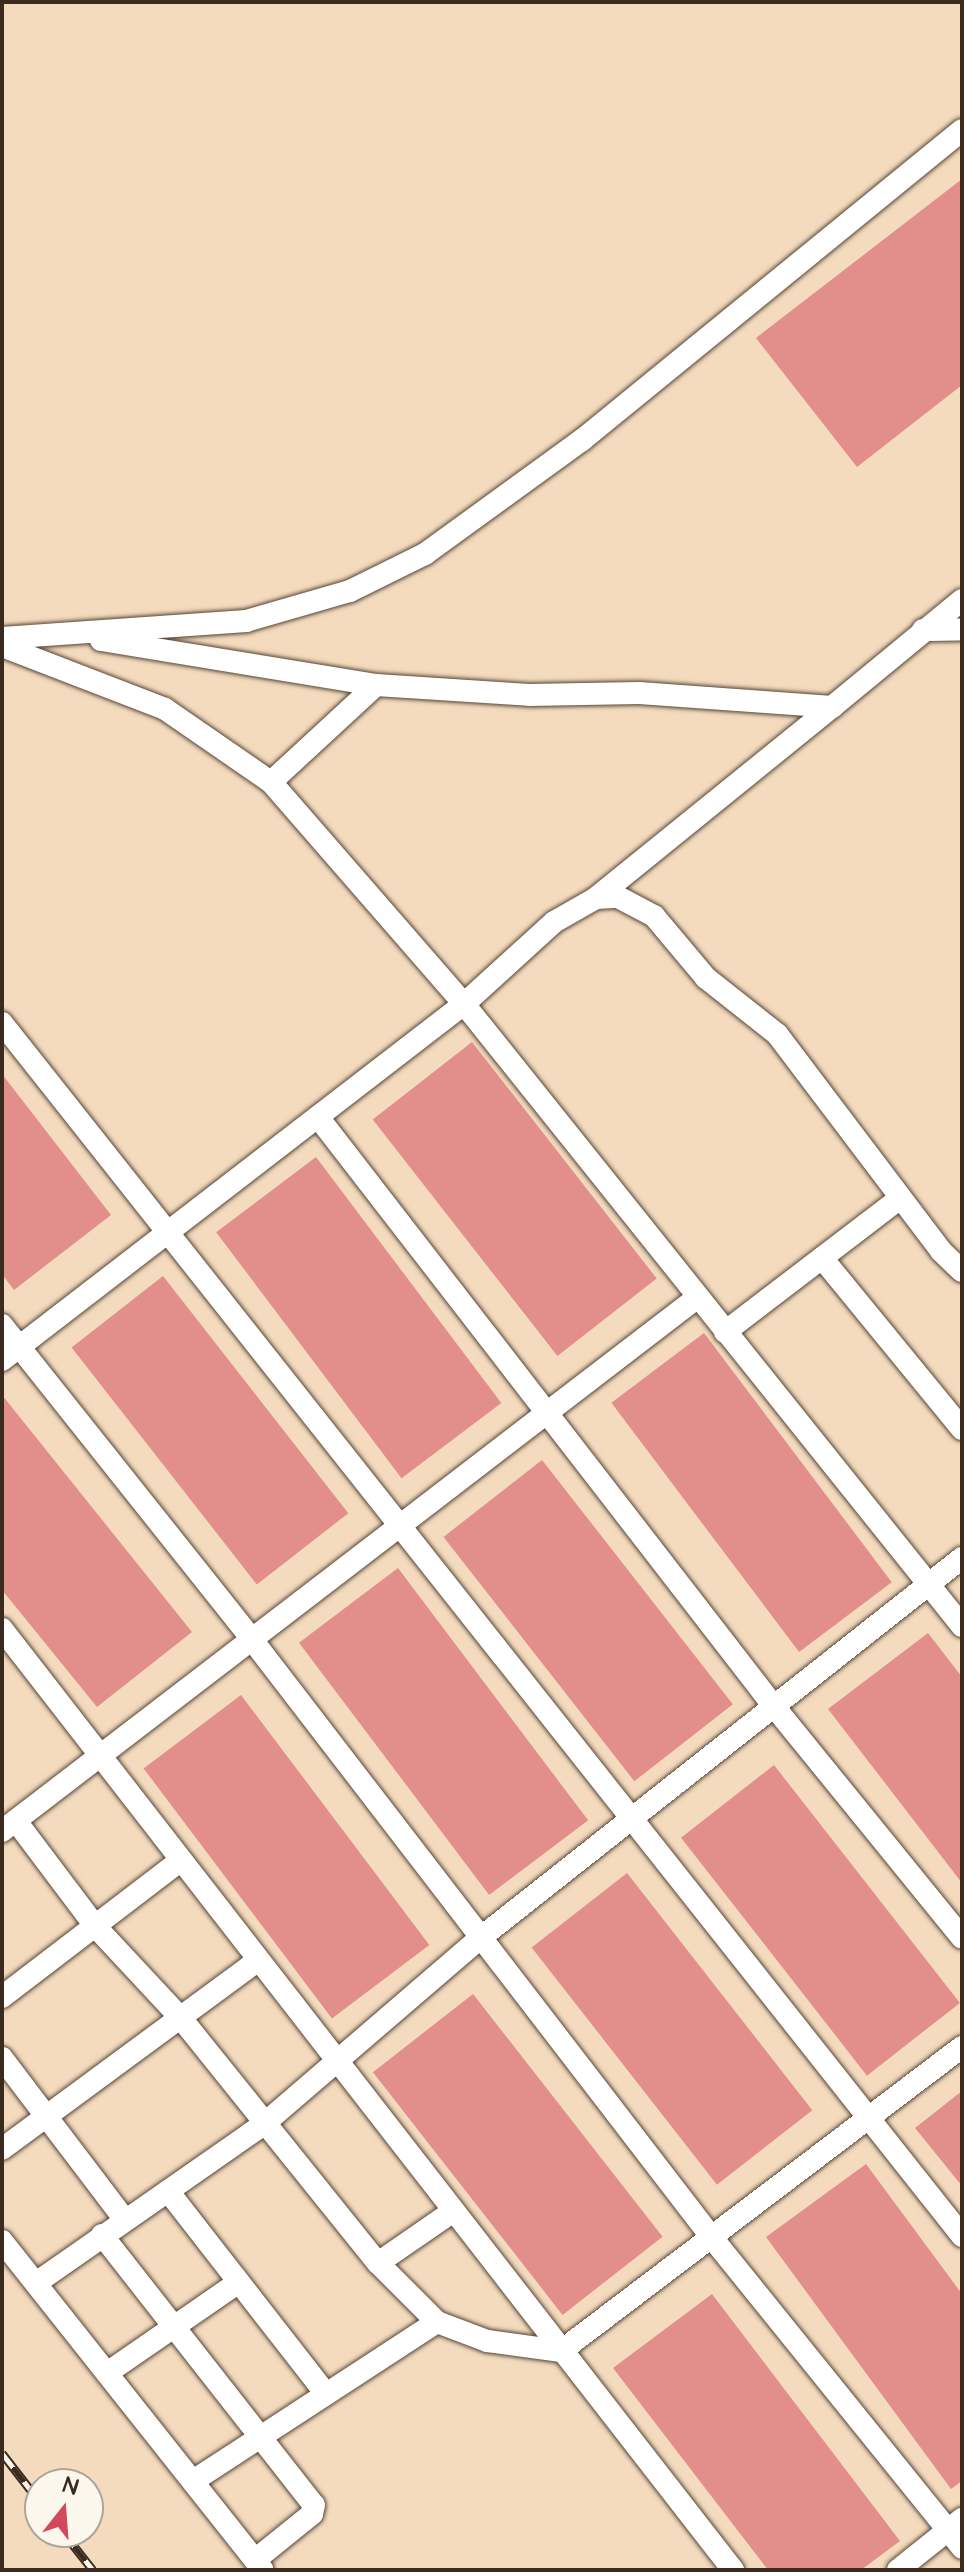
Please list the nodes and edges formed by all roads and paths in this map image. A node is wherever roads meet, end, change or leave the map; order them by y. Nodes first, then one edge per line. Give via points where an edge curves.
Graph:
1 (962, 130) edge
2 (962, 600) edge
3 (962, 629) edge
4 (923, 630) junction
5 (73, 634) junction
6 (2, 638) edge
7 (2, 646) edge
8 (376, 685) junction
9 (832, 707) junction
10 (271, 782) junction
11 (596, 898) junction
12 (464, 1004) junction
13 (2, 1023) edge
14 (318, 1117) junction
15 (900, 1198) junction
16 (166, 1231) junction
17 (822, 1258) junction
18 (962, 1271) edge
19 (698, 1297) junction
20 (2, 1325) edge
21 (725, 1332) junction
22 (11, 1354) edge
23 (546, 1411) junction
24 (962, 1429) edge
25 (397, 1526) junction
26 (962, 1558) edge
27 (928, 1583) junction
28 (962, 1626) edge
29 (2, 1629) edge
30 (250, 1637) junction
31 (772, 1704) junction
32 (101, 1755) junction
33 (629, 1820) junction
34 (9, 1826) edge
35 (181, 1860) junction
36 (95, 1926) junction
37 (962, 1938) edge
38 (479, 1939) junction
39 (257, 1961) junction
40 (2, 1997) edge
41 (180, 2017) junction
42 (962, 2047) edge
43 (2, 2058) edge
44 (335, 2064) junction
45 (47, 2116) junction
46 (871, 2121) junction
47 (265, 2123) junction
48 (2, 2149) edge
49 (168, 2191) junction
50 (452, 2212) junction
51 (124, 2219) junction
52 (102, 2235) junction
53 (962, 2236) edge
54 (713, 2239) junction
55 (2, 2241) edge
56 (378, 2263) junction
57 (239, 2282) junction
58 (36, 2283) junction
59 (437, 2322) junction
60 (173, 2328) junction
61 (561, 2351) junction
62 (107, 2373) junction
63 (326, 2394) junction
64 (262, 2436) junction
65 (193, 2481) junction
66 (958, 2532) edge
67 (259, 2565) edge
68 (733, 2570) edge
69 (898, 2570) edge

1 - 5 street via 582,440 425,554 350,591 284,612 210,625
2 - 4 street
3 - 4 street
4 - 9 street
5 - 6 street
5 - 8 street
7 - 10 street via 165,709
8 - 9 street via 529,695 639,693
8 - 10 street
9 - 11 street
10 - 12 street
11 - 12 street via 554,922
11 - 15 street via 618,897 646,909 714,986 777,1034
12 - 14 street
12 - 19 street
13 - 16 street
14 - 16 street
14 - 23 street
15 - 17 street
15 - 18 street
16 - 22 street
16 - 25 street
17 - 21 street
17 - 24 street
19 - 21 street
19 - 23 street
20 - 22 street
21 - 27 street
22 - 30 street
23 - 25 street
23 - 31 street
25 - 30 street
25 - 33 street
26 - 27 street
27 - 28 street
27 - 31 street
29 - 32 street
30 - 32 street
30 - 38 street
31 - 33 street
31 - 37 street
32 - 34 street
32 - 35 street
33 - 38 street
33 - 46 street
34 - 36 street
35 - 36 street
35 - 39 street
36 - 40 street
36 - 41 street
38 - 44 street
38 - 54 street
39 - 41 street
39 - 44 street
41 - 45 street
41 - 47 street
42 - 46 street
43 - 45 street
44 - 47 street
44 - 50 street
45 - 48 street
45 - 51 street
46 - 53 street
46 - 54 street
47 - 49 street
47 - 56 street
49 - 51 street
49 - 57 street
50 - 56 street
50 - 61 street
51 - 52 street
52 - 58 street
52 - 60 street
54 - 61 street
54 - 66 street
55 - 58 street
56 - 59 street
57 - 60 street
57 - 63 street
58 - 62 street
59 - 61 street via 487,2341
59 - 63 street
60 - 62 street
60 - 64 street
61 - 68 street
62 - 65 street
63 - 64 street
64 - 65 street
64 - 67 street via 314,2505 312,2514
65 - 67 street
66 - 69 street

